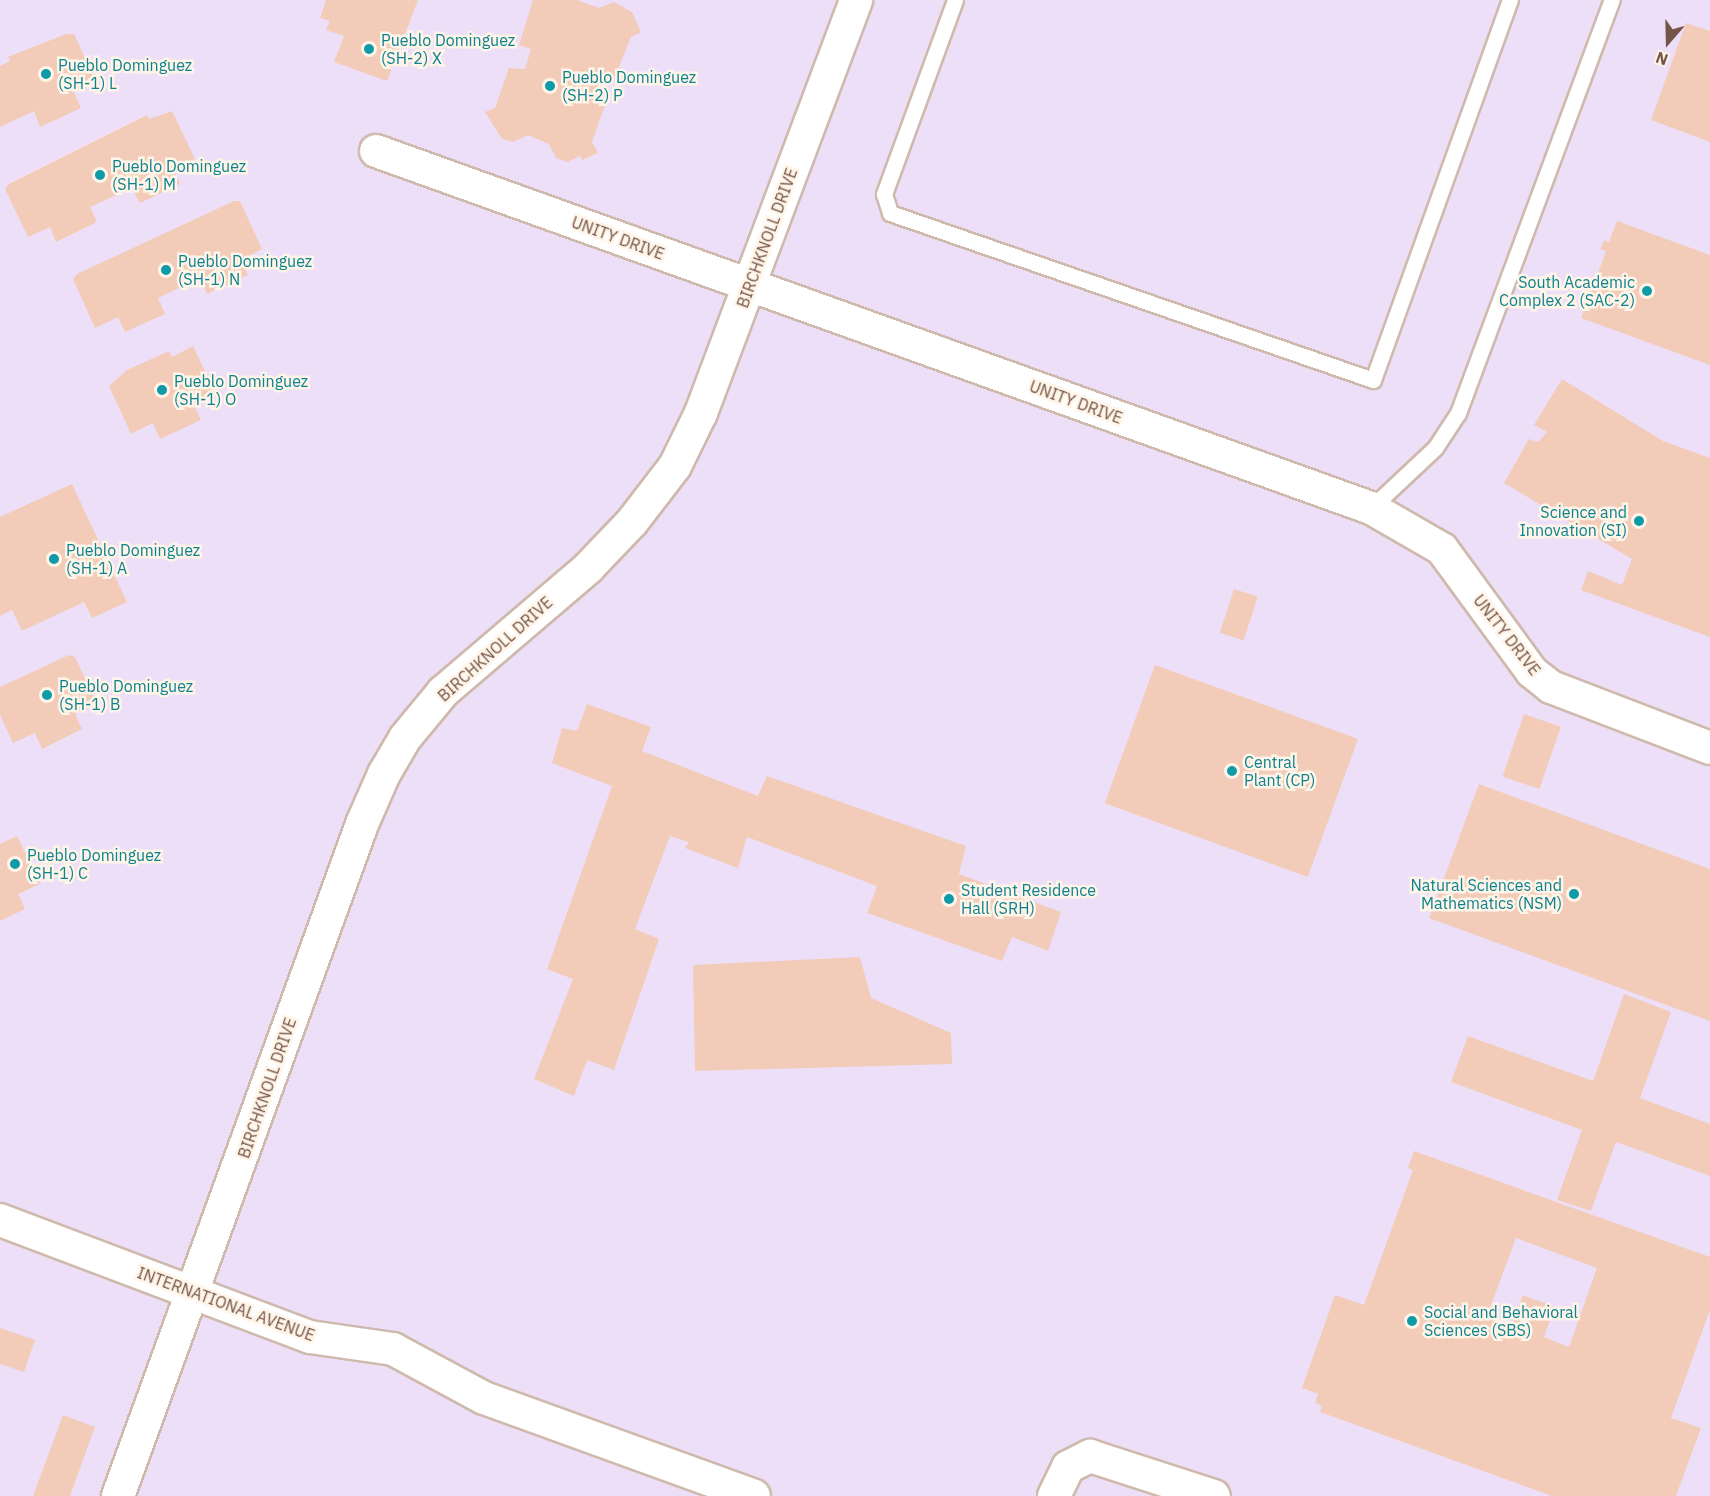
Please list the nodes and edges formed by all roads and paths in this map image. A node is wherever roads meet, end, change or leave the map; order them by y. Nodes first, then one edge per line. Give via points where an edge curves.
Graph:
1 (856, 0) edge
2 (956, 0) edge
3 (1510, 0) edge
4 (1612, 0) edge
5 (376, 151) dead end
6 (750, 286) junction
7 (1371, 508) junction
8 (1710, 748) edge
9 (0, 1220) edge
10 (193, 1293) junction
11 (118, 1496) edge
12 (754, 1496) edge
13 (1054, 1496) edge
14 (1214, 1496) edge

1 - 6 street, BIRCHKNOLL DRIVE
2 - 3 lane via 884,194 891,213 1373,380
4 - 7 lane via 1458,413 1435,448
5 - 6 street, UNITY DRIVE
6 - 7 street, UNITY DRIVE
6 - 10 street, BIRCHKNOLL DRIVE via 701,414 675,466 588,568 444,692 405,738 384,774 362,824
7 - 8 street, UNITY DRIVE via 1442,549 1532,672 1551,687
9 - 10 street, INTERNATIONAL AVENUE
10 - 11 street, BIRCHKNOLL DRIVE
10 - 12 street, INTERNATIONAL AVENUE via 310,1337 393,1349 484,1398
13 - 14 street via 1068,1467 1090,1456

